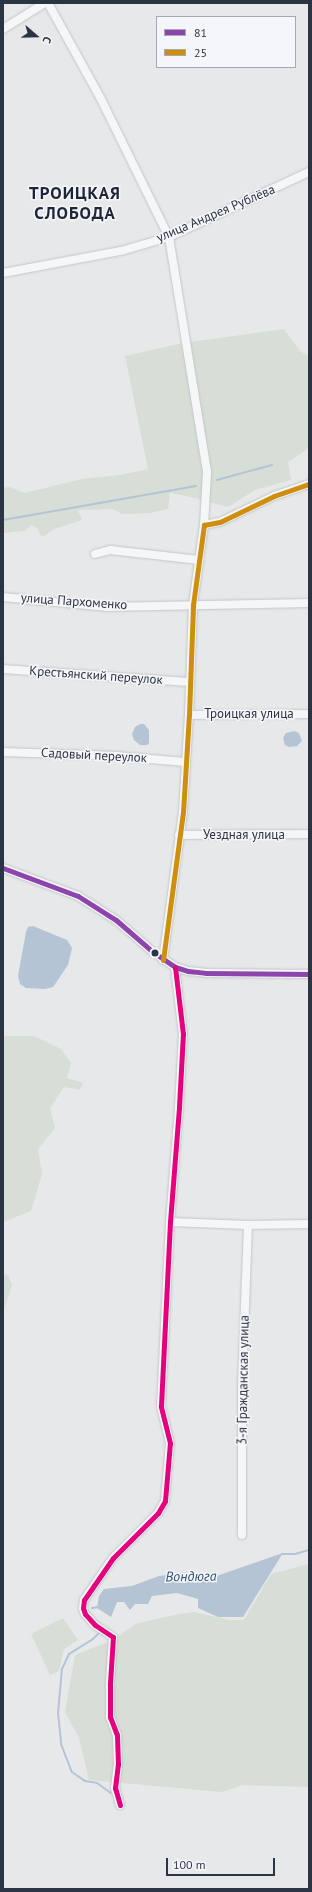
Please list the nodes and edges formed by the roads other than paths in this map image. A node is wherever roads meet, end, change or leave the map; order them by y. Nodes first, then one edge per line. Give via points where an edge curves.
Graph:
1 (45, 3) edge
2 (48, 3) edge
3 (3, 29) edge
4 (309, 172) edge
5 (169, 237) junction
6 (3, 273) edge
7 (309, 484) edge
8 (204, 525) junction
9 (95, 554) dead end
10 (199, 560) junction
11 (3, 597) edge
12 (309, 603) edge
13 (193, 605) junction
14 (3, 669) edge
15 (189, 682) junction
16 (309, 714) edge
17 (189, 715) junction
18 (3, 752) edge
19 (185, 762) junction
20 (309, 834) edge
21 (179, 835) junction
22 (3, 868) edge
23 (163, 960) junction
24 (175, 967) junction
25 (309, 974) edge
26 (170, 1222) junction
27 (309, 1224) edge
28 (248, 1225) junction
29 (242, 1535) dead end
30 (120, 1805) dead end

1 - 3 street
2 - 5 street via 101,99
4 - 5 street, улица Андрея Рублёва
5 - 6 street, улица Андрея Рублёва via 121,251
5 - 8 street via 207,472
7 - 8 street via 274,496 220,522
8 - 10 street
9 - 10 street via 110,550
10 - 13 street
11 - 13 street, улица Пархоменко via 106,607
12 - 13 street, улица Пархоменко
13 - 15 street
14 - 15 street, Крестьянский переулок
15 - 17 street
16 - 17 street, Троицкая улица
17 - 19 street
18 - 19 street, Садовый переулок via 117,756
19 - 21 street via 183,812
20 - 21 street, Уездная улица
21 - 23 street
22 - 23 street via 78,896 116,920
23 - 24 street
24 - 25 street via 188,971
24 - 26 street via 182,1034
26 - 28 street
26 - 30 street via 161,1406 170,1443 165,1501 158,1514 114,1558 84,1600 83,1608 84,1614 114,1637 110,1717 117,1735 118,1764 115,1788
27 - 28 street
28 - 29 street, 3-я Гражданская улица via 242,1388

